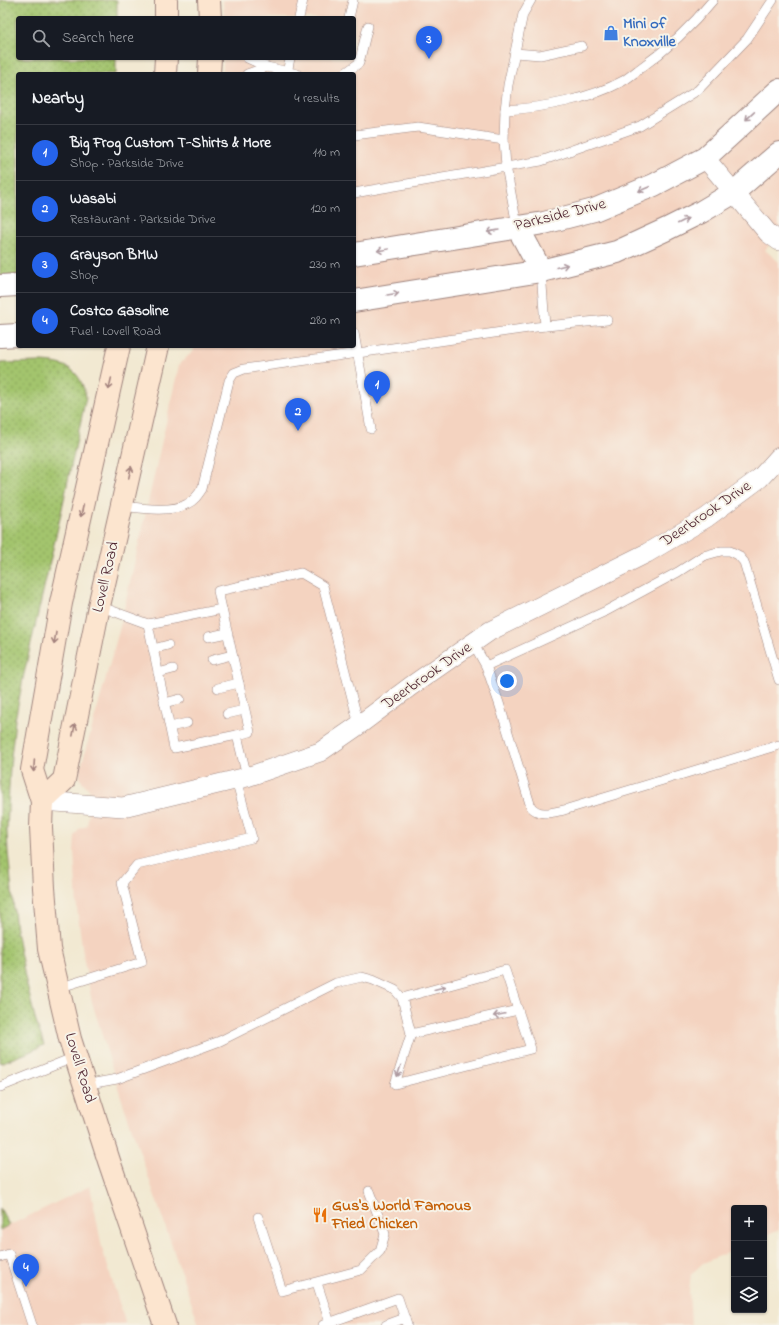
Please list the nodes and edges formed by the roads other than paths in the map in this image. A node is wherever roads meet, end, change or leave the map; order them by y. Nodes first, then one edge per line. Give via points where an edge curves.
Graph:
1 (166, 0) edge
2 (209, 0) edge
3 (303, 0) edge
4 (353, 0) edge
5 (531, 0) edge
6 (713, 0) edge
7 (773, 0) edge
8 (166, 16) edge
9 (210, 16) edge
10 (299, 16) edge
11 (349, 16) edge
12 (368, 26) dead end
13 (582, 46) dead end
14 (515, 53) junction
15 (166, 60) edge
16 (210, 60) edge
17 (252, 60) edge
18 (290, 60) edge
19 (268, 67) junction
20 (165, 72) edge
21 (209, 72) edge
22 (253, 72) edge
23 (284, 72) edge
24 (287, 72) edge
25 (347, 72) edge
26 (779, 90) edge
27 (505, 110) junction
28 (356, 135) edge
29 (504, 140) junction
30 (779, 153) edge
31 (705, 158) junction
32 (506, 166) junction
33 (733, 192) junction
34 (356, 193) edge
35 (517, 226) junction
36 (779, 241) edge
37 (356, 254) edge
38 (541, 271) junction
39 (16, 285) edge
40 (0, 286) edge
41 (356, 301) edge
42 (607, 320) dead end
43 (545, 326) junction
44 (0, 336) edge
45 (16, 336) edge
46 (356, 343) edge
47 (119, 348) edge
48 (158, 348) edge
49 (358, 353) junction
50 (371, 429) dead end
51 (779, 457) edge
52 (122, 506) junction
53 (99, 606) junction
54 (222, 609) junction
55 (148, 624) junction
56 (227, 633) junction
57 (208, 637) dead end
58 (473, 643) junction
59 (168, 645) dead end
60 (153, 649) junction
61 (232, 655) junction
62 (212, 660) dead end
63 (486, 666) junction
64 (173, 669) dead end
65 (158, 673) junction
66 (779, 680) edge
67 (238, 683) junction
68 (218, 688) dead end
69 (180, 699) dead end
70 (164, 703) junction
71 (244, 710) junction
72 (226, 714) dead end
73 (187, 723) dead end
74 (359, 725) junction
75 (170, 727) junction
76 (237, 735) junction
77 (779, 745) edge
78 (241, 778) junction
79 (42, 801) junction
80 (58, 988) junction
81 (402, 998) junction
82 (518, 1010) junction
83 (411, 1034) junction
84 (76, 1057) junction
85 (84, 1085) junction
86 (0, 1088) edge
87 (369, 1191) dead end
88 (258, 1217) dead end
89 (0, 1257) edge
90 (317, 1283) junction
91 (406, 1322) edge
92 (326, 1324) edge
93 (32, 1325) edge
94 (165, 1325) edge
95 (386, 1325) edge

1 - 8 main road
2 - 9 main road
3 - 10 lane
4 - 11 lane
5 - 14 lane via 523,14
6 - 27 lane via 677,38 623,81 558,103
7 - 32 lane via 747,39 698,90 640,126 541,161
12 - 25 lane via 359,63
13 - 14 lane via 540,55
14 - 27 lane
15 - 20 main road
16 - 21 main road
17 - 19 lane
18 - 24 lane
19 - 22 lane
19 - 23 lane
26 -> 31 street, Parkside Drive
27 - 29 lane
28 - 29 lane via 418,127
29 - 32 lane
30 - 33 street
31 - 33 street
31 -> 35 street, Parkside Drive via 654,185 594,210
32 - 34 lane
32 - 35 lane
33 - 36 street via 768,233
38 -> 33 street via 617,252 701,212
35 -> 37 street, Parkside Drive
35 - 38 street
41 -> 38 street
38 - 43 lane
39 - 40 street
42 - 43 lane
43 - 49 lane
44 - 45 street
46 - 49 lane
47 -> 79 main road, Lovell Road via 61,603 32,770
52 -> 48 main road, Lovell Road
49 - 50 lane
49 - 52 lane via 244,369 234,373 229,380 202,489 196,498 183,506 164,509
51 - 58 street, Deerbrook Drive via 760,478 706,518 647,553 490,631
52 - 53 main road, Lovell Road
53 - 55 lane
79 -> 53 main road, Lovell Road via 64,780
54 - 55 lane
54 - 56 lane
54 - 74 lane via 218,591 301,573 323,586
55 - 60 lane
56 - 57 lane
56 - 61 lane
58 - 63 lane
58 - 74 street, Deerbrook Drive
59 - 60 lane
60 - 65 lane
61 - 62 lane
61 - 67 lane
63 - 66 lane via 606,611 703,556 730,551 744,562
63 - 77 lane via 531,807 539,813 564,810
64 - 65 lane
65 - 70 lane
67 - 68 lane
67 - 71 lane
69 - 70 lane
70 - 75 lane
71 - 72 lane
71 - 76 lane via 250,732
73 - 75 lane
74 - 78 street, Deerbrook Drive via 320,752
75 - 76 lane via 174,748
76 - 78 lane
78 - 79 street, Deerbrook Drive via 123,807
78 - 80 lane via 252,838 137,865 122,883 142,962
79 - 80 main road, Lovell Road via 44,896 49,949
80 - 84 main road, Lovell Road
81 -> 82 lane via 505,970
81 - 83 lane
81 - 85 lane via 395,990 373,980 362,978 336,983 220,1041 117,1079
82 -> 83 lane
83 -> 82 lane via 395,1084 531,1049
84 - 85 main road, Lovell Road
84 - 86 lane
85 - 94 main road, Lovell Road
87 - 90 lane via 385,1234 380,1251 362,1270
88 - 90 lane via 282,1291
89 - 93 lane via 9,1254
90 - 92 lane
91 - 92 lane via 398,1298
91 - 95 lane

